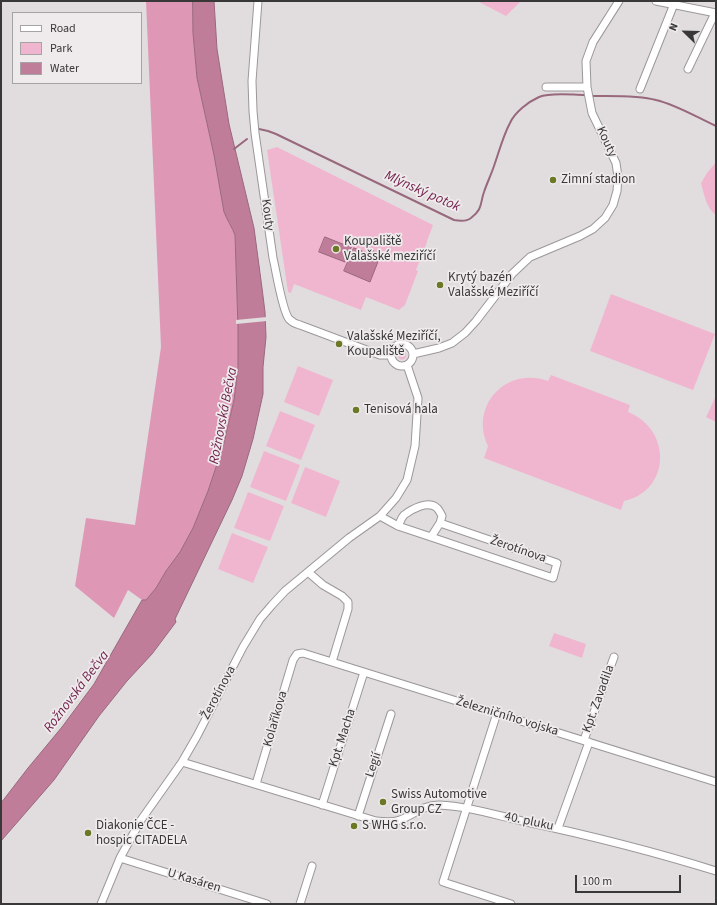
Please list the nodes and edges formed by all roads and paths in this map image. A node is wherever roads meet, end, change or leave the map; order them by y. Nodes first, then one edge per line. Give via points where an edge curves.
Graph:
1 (258, 1) edge
2 (619, 1) edge
3 (656, 1) edge
4 (674, 4) junction
5 (715, 13) edge
6 (688, 69) dead end
7 (546, 86) dead end
8 (588, 87) junction
9 (640, 89) dead end
10 (413, 354) junction
11 (391, 355) junction
12 (407, 365) junction
13 (380, 516) junction
14 (440, 523) junction
15 (398, 526) junction
16 (431, 537) junction
17 (308, 572) junction
18 (297, 654) joint
19 (614, 657) dead end
20 (332, 662) junction
21 (364, 672) junction
22 (496, 713) junction
23 (390, 714) dead end
24 (586, 741) junction
25 (182, 762) junction
26 (716, 782) edge
27 (256, 784) junction
28 (322, 805) junction
29 (466, 809) junction
30 (358, 816) junction
31 (558, 828) junction
32 (120, 858) junction
33 (312, 866) dead end
34 (716, 871) edge
35 (101, 904) edge
36 (267, 904) edge
37 (300, 904) edge
38 (511, 904) edge

1 - 11 street, Kouty via 252,81 254,122 276,276 286,312 290,320 300,326 380,355
2 - 8 street, Kouty via 589,52 586,61
3 - 4 street
4 - 5 street
4 - 9 street
5 - 6 street
7 - 8 street
8 - 10 street, Kouty via 592,113 616,163 618,177 613,205 605,218 594,229 530,257 512,274 476,321 452,343
10 - 11 street via 410,346 402,344 394,347
10 - 12 street
11 - 12 street, Kouty via 392,360 398,365
12 - 13 street, Žerotínova via 418,398 415,446 407,480
13 - 15 street, Žerotínova
13 - 17 street, Žerotínova
14 - 15 street via 442,516 437,508 426,505 403,516
14 - 16 street
14 - 16 street, Žerotínova via 557,563 553,578
15 - 16 street, Žerotínova
17 - 20 street via 348,602
17 - 25 street, Žerotínova via 285,591 252,632
18 - 20 street, Železničního vojska via 306,654
18 - 27 street, Kolaříkova
19 - 24 street, Kpt. Zavadila
20 - 21 street, Železničního vojska
21 - 22 street, Železničního vojska
21 - 28 street, Kpt. Macha
22 - 24 street, Železničního vojska
22 - 29 street
23 - 30 street, Legií
24 - 26 street, Železničního vojska
24 - 31 street, Kpt. Zavadila
25 - 27 street, 40. pluku
25 - 32 street, Žerotínova via 141,820
27 - 28 street, 40. pluku
28 - 30 street, 40. pluku
29 - 30 street, 40. pluku via 438,805 426,807 401,820 389,822
29 - 31 street, 40. pluku
29 - 38 street via 444,882
31 - 34 street, 40. pluku
32 - 35 street, Žerotínova
32 - 36 street, U Kasáren
33 - 37 street

